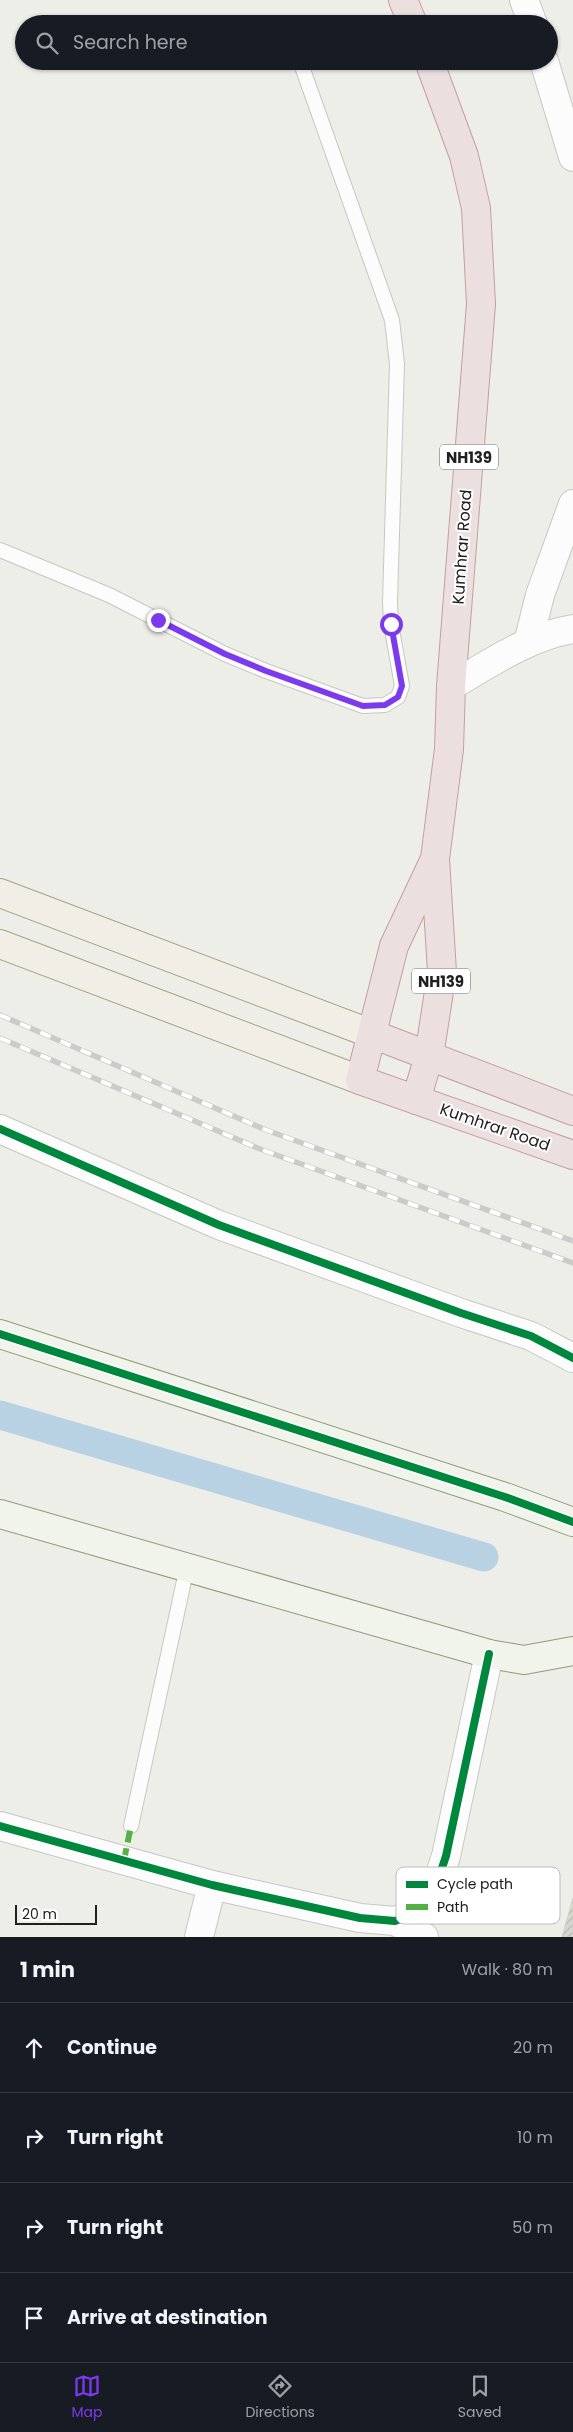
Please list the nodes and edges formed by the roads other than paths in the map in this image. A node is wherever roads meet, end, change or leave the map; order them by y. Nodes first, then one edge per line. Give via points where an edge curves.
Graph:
1 (403, 0) edge
2 (524, 0) edge
3 (409, 15) edge
4 (530, 15) edge
5 (303, 70) edge
6 (432, 70) edge
7 (547, 70) edge
8 (573, 157) edge
9 (573, 504) edge
10 (0, 550) edge
11 (573, 629) edge
12 (528, 643) junction
13 (451, 686) junction
14 (435, 859) junction
15 (0, 894) edge
16 (0, 944) edge
17 (372, 1034) junction
18 (429, 1056) junction
19 (360, 1080) junction
20 (416, 1100) junction
21 (573, 1111) edge
22 (0, 1129) edge
23 (573, 1155) edge
24 (0, 1334) edge
25 (573, 1358) edge
26 (0, 1514) edge
27 (573, 1522) edge
28 (187, 1567) junction
29 (573, 1651) edge
30 (489, 1654) junction
31 (0, 1826) edge
32 (131, 1826) dead end
33 (442, 1867) edge
34 (212, 1885) junction
35 (395, 1921) edge
36 (400, 1924) edge
37 (200, 1937) edge
38 (424, 1937) edge

1 - 3 highway
2 - 4 street
5 - 10 lane via 396,338 390,602 402,686 398,697 385,705 363,706 333,697 225,654 109,595
6 - 13 highway, Kumhrar Road / NH139 via 464,156 476,208 481,304
7 - 8 street
9 - 12 street via 545,580
11 - 12 street via 557,631
12 - 13 street
13 - 14 highway, Kumhrar Road / NH139 via 449,749
14 - 17 highway, Kumhrar Road / NH139 via 394,946
14 - 18 highway, Kumhrar Road / NH139 via 442,972
15 - 17 main road
16 - 19 main road
17 - 18 highway
17 - 19 highway, Kumhrar Road / NH139
18 - 20 highway, Kumhrar Road / NH139
18 - 21 highway
19 - 20 highway, Kumhrar Road
20 - 23 highway, Kumhrar Road
22 - 25 street via 219,1225 531,1336
24 - 27 street via 505,1496
26 - 28 street
28 - 30 street
28 - 32 lane
29 - 30 street via 524,1660
30 - 33 street
31 - 34 street
34 - 35 street via 360,1918
34 - 37 street
36 - 38 street

